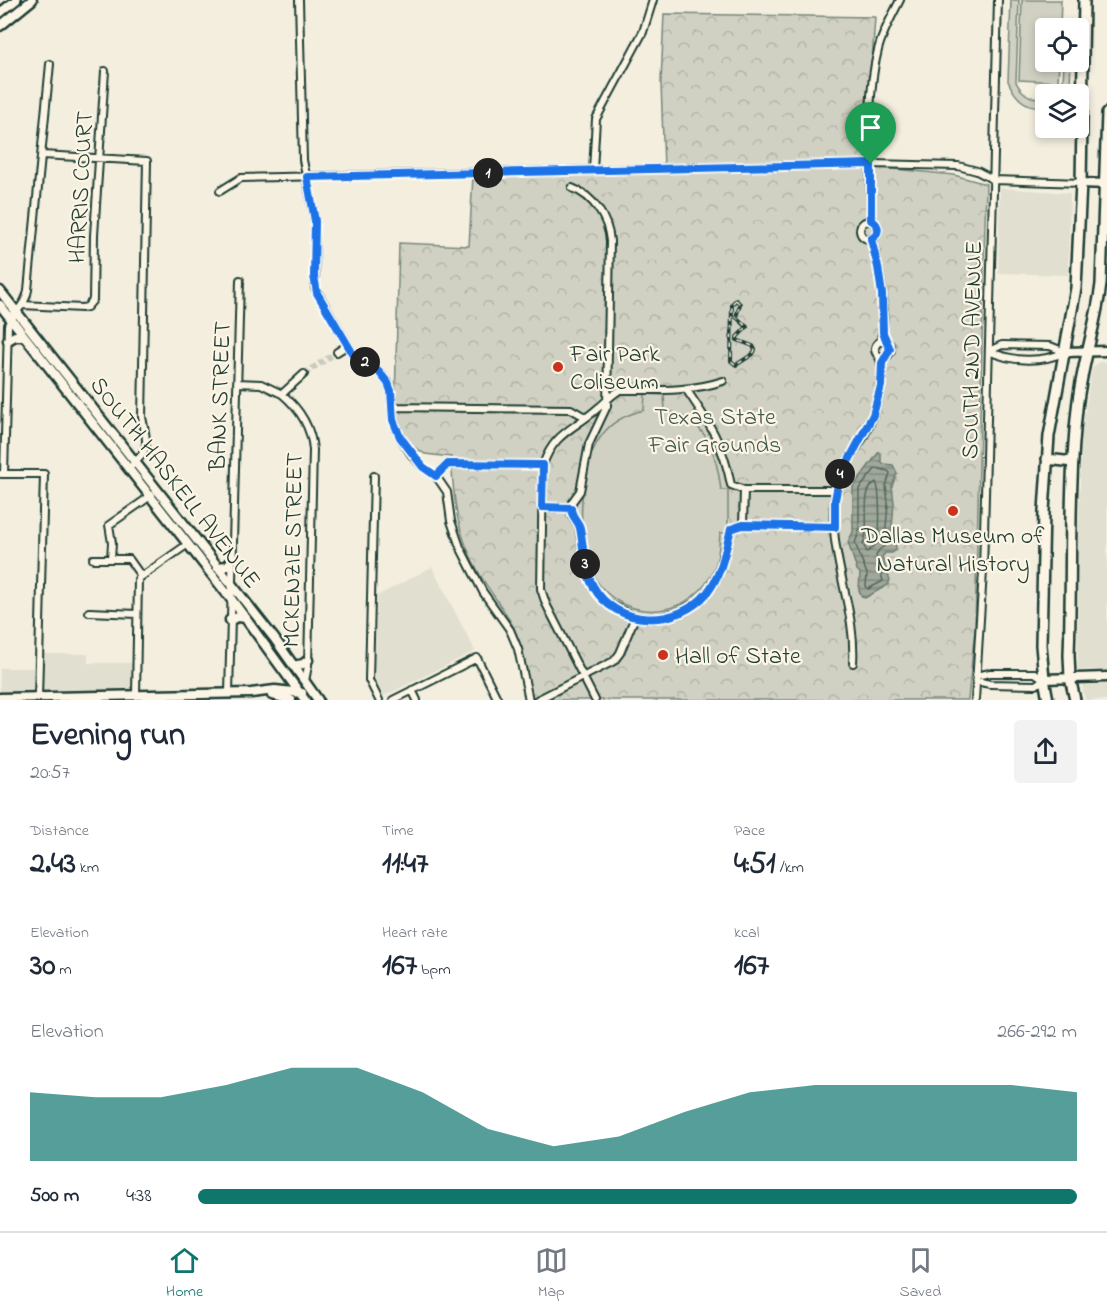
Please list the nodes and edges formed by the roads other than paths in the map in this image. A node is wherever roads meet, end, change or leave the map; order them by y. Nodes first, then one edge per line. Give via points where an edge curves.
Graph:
1 (16, 0) edge
2 (32, 0) edge
3 (299, 0) edge
4 (900, 0) edge
5 (998, 0) edge
6 (1084, 0) edge
7 (651, 1) edge
8 (0, 13) edge
9 (0, 26) edge
10 (50, 64) dead end
11 (105, 71) dead end
12 (1107, 113) edge
13 (42, 155) junction
14 (99, 159) junction
15 (871, 164) junction
16 (593, 170) junction
17 (447, 174) junction
18 (307, 177) junction
19 (994, 180) junction
20 (447, 183) dead end
21 (1081, 183) junction
22 (1106, 184) edge
23 (572, 188) dead end
24 (220, 191) dead end
25 (871, 220) junction
26 (871, 239) junction
27 (1105, 265) edge
28 (240, 280) dead end
29 (0, 291) edge
30 (0, 305) edge
31 (16, 312) junction
32 (24, 336) junction
33 (8, 340) junction
34 (883, 342) junction
35 (348, 345) junction
36 (989, 351) junction
37 (1088, 351) junction
38 (1107, 351) edge
39 (337, 352) tunnel mouth
40 (1065, 352) junction
41 (878, 355) junction
42 (887, 355) junction
43 (882, 363) junction
44 (304, 374) tunnel mouth
45 (723, 381) dead end
46 (237, 383) junction
47 (686, 389) junction
48 (282, 394) junction
49 (608, 399) junction
50 (392, 407) junction
51 (585, 417) junction
52 (1047, 459) junction
53 (135, 462) junction
54 (1073, 462) junction
55 (543, 465) junction
56 (127, 468) junction
57 (2, 474) edge
58 (374, 476) dead end
59 (436, 476) junction
60 (744, 490) junction
61 (834, 490) dead end
62 (158, 491) junction
63 (150, 496) junction
64 (542, 507) junction
65 (571, 508) junction
66 (743, 525) junction
67 (835, 527) junction
68 (188, 544) junction
69 (93, 559) dead end
70 (111, 559) junction
71 (232, 559) junction
72 (218, 567) junction
73 (141, 576) junction
74 (231, 584) junction
75 (231, 598) junction
76 (88, 612) dead end
77 (137, 614) junction
78 (635, 617) junction
79 (246, 618) junction
80 (230, 620) junction
81 (308, 660) junction
82 (853, 663) dead end
83 (293, 666) junction
84 (285, 671) junction
85 (583, 677) junction
86 (1107, 677) edge
87 (1070, 678) junction
88 (976, 679) junction
89 (1044, 680) junction
90 (305, 681) junction
91 (275, 690) junction
92 (412, 690) junction
93 (299, 692) junction
94 (229, 693) junction
95 (251, 693) junction
96 (136, 695) junction
97 (202, 697) edge
98 (0, 698) edge
99 (38, 698) junction
100 (72, 699) edge
101 (290, 700) edge
102 (304, 700) edge
103 (316, 700) edge
104 (378, 700) edge
105 (393, 700) edge
106 (417, 700) edge
107 (498, 700) edge
108 (529, 700) edge
109 (537, 700) edge
110 (595, 700) edge
111 (975, 700) edge
112 (1048, 700) edge
113 (1076, 700) edge

1 - 8 main road
2 - 9 main road
3 - 18 street via 303,160
4 - 15 street via 875,63
5 - 19 street, SOUTH 2ND AVENUE
6 - 21 main road
7 - 16 street via 643,32 596,119
10 - 13 street
11 - 14 street, HARRIS COURT
12 - 22 main road
13 - 14 street
13 - 31 street via 28,290
14 - 31 street, HARRIS COURT via 91,304 82,308
14 - 53 street via 147,161 142,417 147,440
15 - 16 street
15 - 19 street via 958,166
15 - 25 street
16 - 17 street
17 - 18 street
17 - 20 street
18 - 24 street via 241,178
18 - 35 street via 315,221 315,288
19 - 21 street
19 - 36 street, SOUTH 2ND AVENUE
21 - 22 main road
21 - 40 main road via 1076,288
22 - 27 main road
23 - 49 street via 594,203 609,233
25 - 26 street via 878,230
25 - 26 street via 862,223 860,231
26 - 34 street via 881,285
27 - 37 main road
28 - 46 street, BANK STREET
29 - 31 main road, SOUTH HASKELL AVENUE
30 - 31 main road, SOUTH HASKELL AVENUE
31 - 32 main road, SOUTH HASKELL AVENUE
31 - 33 street via 8,325
31 - 53 main road, SOUTH HASKELL AVENUE
32 - 33 main road
32 - 56 main road, SOUTH HASKELL AVENUE
33 - 57 street
34 - 41 street via 875,348
34 - 42 street via 890,349
35 - 39 street
35 - 50 street via 353,354 388,383
36 - 40 street via 1002,345 1050,346
36 - 40 street via 1002,357 1049,359
36 - 88 street, SOUTH 2ND AVENUE
37 - 38 main road
37 - 40 main road
37 - 54 main road via 1077,409
40 - 52 main road
41 - 42 street
41 - 43 street
42 - 43 street
43 - 67 street via 873,415 837,484
44 - 48 street
45 - 47 street
46 - 48 street via 261,384
46 - 71 street, BANK STREET
47 - 49 street via 620,390
47 - 60 street via 716,434 731,485
48 - 81 street, MCKENZIE STREET via 298,408 312,442
49 - 51 street
49 - 65 street via 589,444 580,491
50 - 51 street via 571,410
50 - 59 street via 400,437 423,467
51 - 55 street via 561,434
52 - 54 main road
52 - 89 main road via 1041,645
53 - 56 street
53 - 62 main road, SOUTH HASKELL AVENUE
54 - 87 main road
55 - 59 street via 448,464
55 - 64 street
56 - 63 main road, SOUTH HASKELL AVENUE
57 - 99 street via 44,474
58 - 104 street via 369,680
59 - 108 street via 447,492 454,532 464,556 515,640
60 - 61 street
60 - 66 street
62 - 63 street
62 - 72 main road, SOUTH HASKELL AVENUE
63 - 68 main road, SOUTH HASKELL AVENUE
63 - 70 street via 109,525
64 - 65 street
64 - 85 street via 543,597
65 - 78 street via 594,589 607,603
66 - 67 street
66 - 78 street via 731,529 718,575 700,600 663,617
67 - 82 street via 837,566 851,621
68 - 73 street
68 - 75 main road, SOUTH HASKELL AVENUE
69 - 70 street
70 - 73 street via 129,560
71 - 72 main road via 227,566
71 - 74 street, BANK STREET
72 - 74 main road, SOUTH HASKELL AVENUE
73 - 77 street
74 - 75 street, BANK STREET
74 - 83 main road, SOUTH HASKELL AVENUE
75 - 79 main road, SOUTH HASKELL AVENUE
75 - 80 street, BANK STREET
76 - 77 street
77 - 96 street
78 - 85 street via 614,661
79 - 80 main road
79 - 84 main road, SOUTH HASKELL AVENUE
80 - 94 street, BANK STREET
81 - 83 main road
81 - 90 street, MCKENZIE STREET
83 - 90 main road, SOUTH HASKELL AVENUE
84 - 91 main road via 283,683
84 - 93 main road, SOUTH HASKELL AVENUE
85 - 109 street
85 - 110 street
86 - 87 main road
87 - 89 main road
87 - 113 main road
88 - 89 street via 990,684 1036,685
88 - 89 street via 990,673 1035,673
88 - 111 street, SOUTH 2ND AVENUE
89 - 112 main road
90 - 93 main road
90 - 103 main road, SOUTH HASKELL AVENUE
91 - 93 main road
91 - 95 main road
92 - 105 street
92 - 106 street
92 - 107 street via 477,658
93 - 101 main road
93 - 102 main road, SOUTH HASKELL AVENUE
93 - 103 main road
94 - 95 main road
94 - 97 main road
95 - 101 main road
96 - 97 main road
96 - 100 main road
98 - 99 main road
99 - 100 main road

